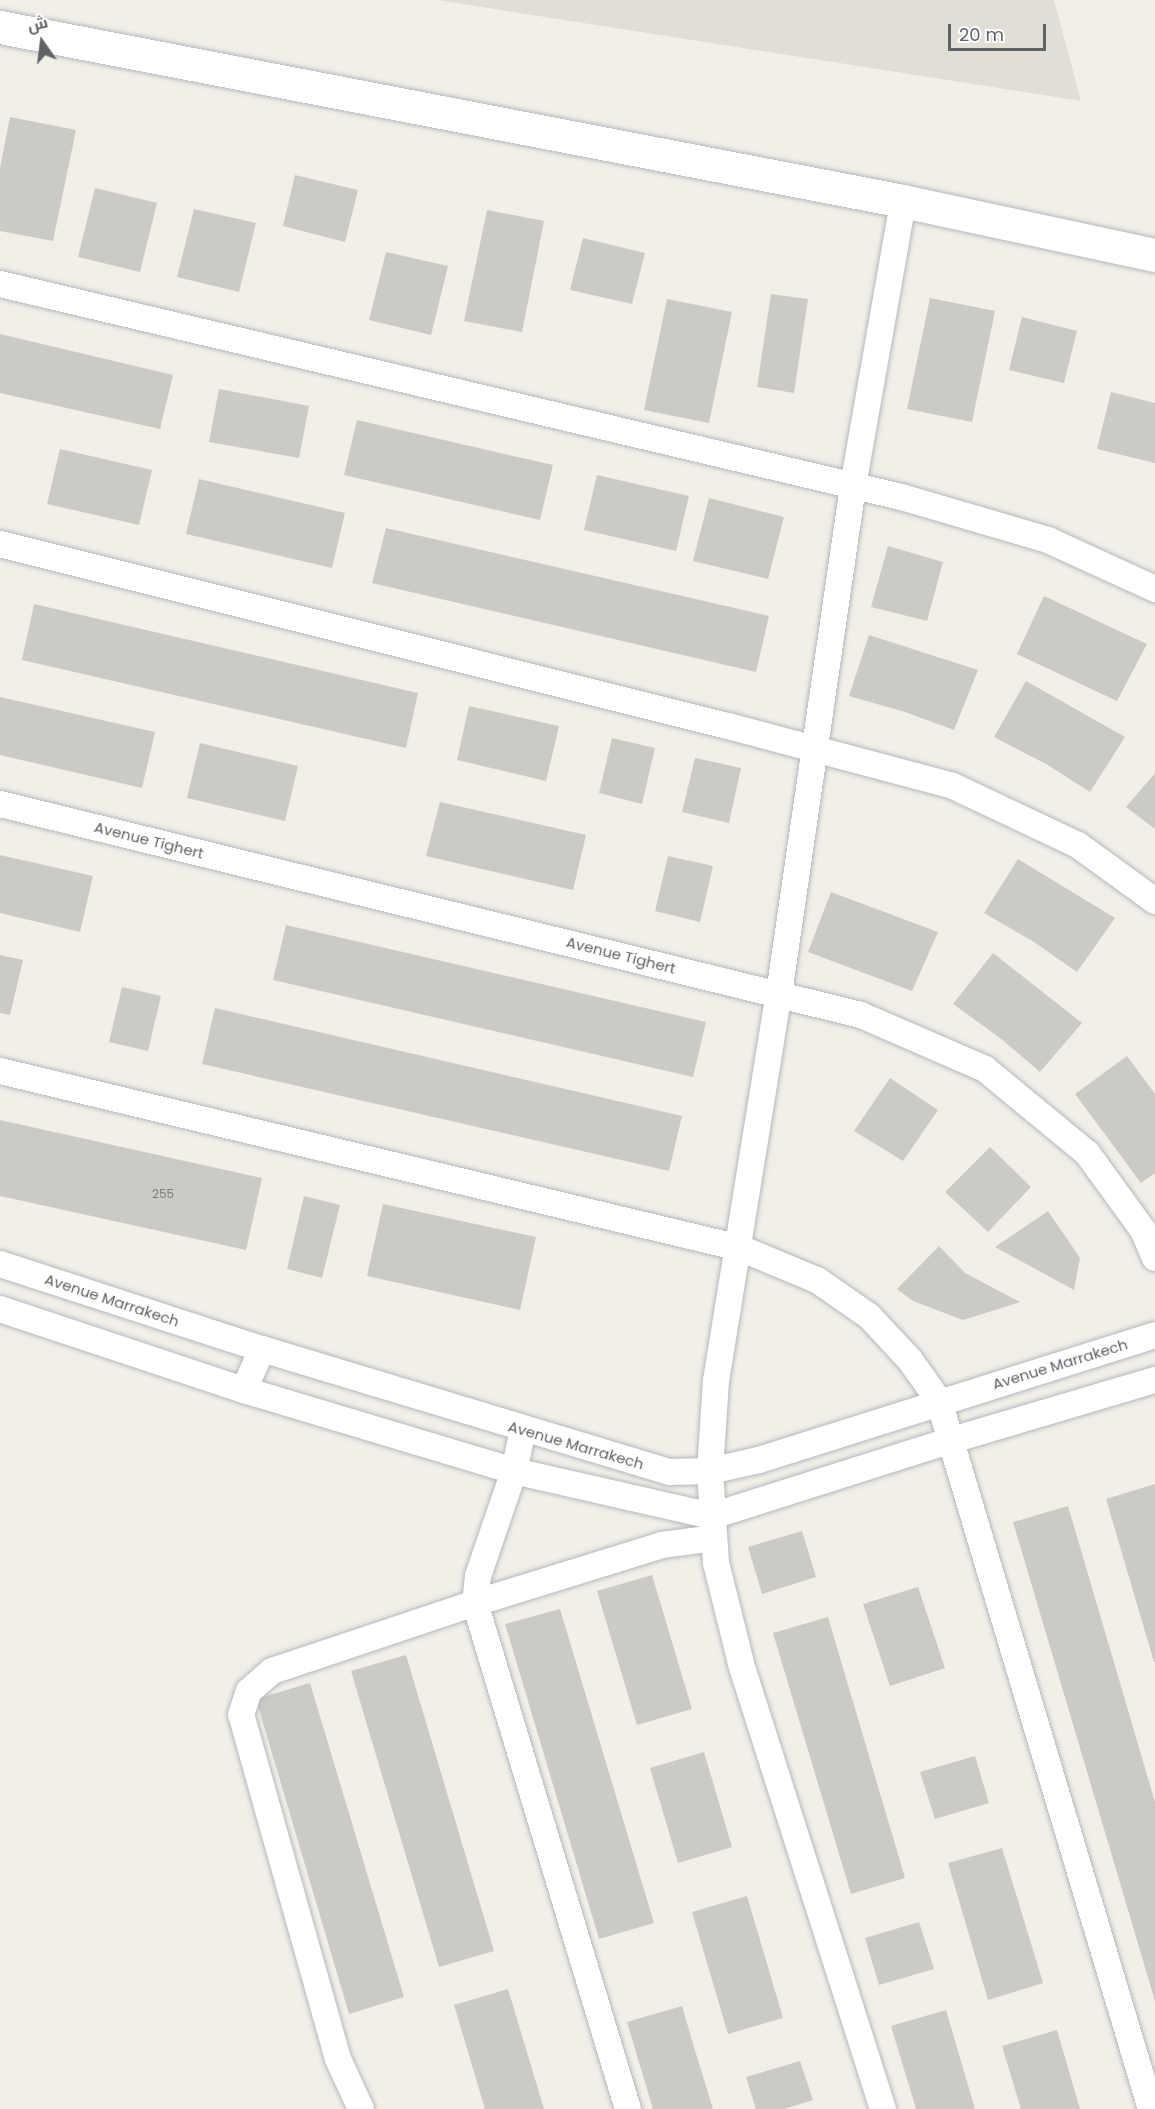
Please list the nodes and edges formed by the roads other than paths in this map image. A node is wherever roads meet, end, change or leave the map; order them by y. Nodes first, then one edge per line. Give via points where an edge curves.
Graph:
1 (0, 27) edge
2 (903, 201) junction
3 (1155, 255) edge
4 (0, 284) edge
5 (853, 486) junction
6 (0, 544) edge
7 (1155, 588) edge
8 (815, 749) junction
9 (0, 804) edge
10 (1155, 901) edge
11 (779, 994) junction
12 (0, 1071) edge
13 (740, 1248) junction
14 (1155, 1258) edge
15 (0, 1264) edge
16 (119, 1302) junction
17 (0, 1309) edge
18 (1155, 1335) edge
19 (113, 1345) junction
20 (262, 1349) junction
21 (1155, 1380) edge
22 (244, 1390) junction
23 (939, 1401) junction
24 (523, 1430) junction
25 (952, 1440) junction
26 (514, 1471) junction
27 (710, 1471) junction
28 (713, 1527) junction
29 (475, 1603) junction
30 (361, 2109) edge
31 (628, 2109) edge
32 (883, 2109) edge
33 (1151, 2109) edge

1 - 2 street
2 - 3 street
2 - 5 street
4 - 5 street
5 - 7 street via 901,496 1048,540
5 - 8 street
6 - 8 street
8 - 10 street via 953,786 1078,845
8 - 11 street
9 - 11 street, Avenue Tighert
11 - 13 street
11 - 14 street, Avenue Tighert via 861,1015 985,1069 1086,1153 1143,1230
12 - 13 street
13 - 23 street via 817,1281 869,1316 910,1360
13 - 27 street via 716,1381
15 - 16 street, Avenue Marrakech
16 - 19 street
16 - 20 street, Avenue Marrakech
17 - 19 street
18 - 23 street, Avenue Marrakech
19 - 22 street
20 - 22 street
20 - 24 street, Avenue Marrakech
21 - 25 street
22 - 26 street
23 - 25 street
23 - 27 street, Avenue Marrakech via 759,1460
24 - 26 street
24 - 27 street, Avenue Marrakech via 669,1472
25 - 28 street
25 - 33 street
26 - 28 street via 662,1507
26 - 29 street via 478,1576
27 - 28 street
28 - 29 street
28 - 32 street via 716,1563 741,1663
29 - 30 street via 272,1671 249,1691 241,1715 338,2059
29 - 31 street

